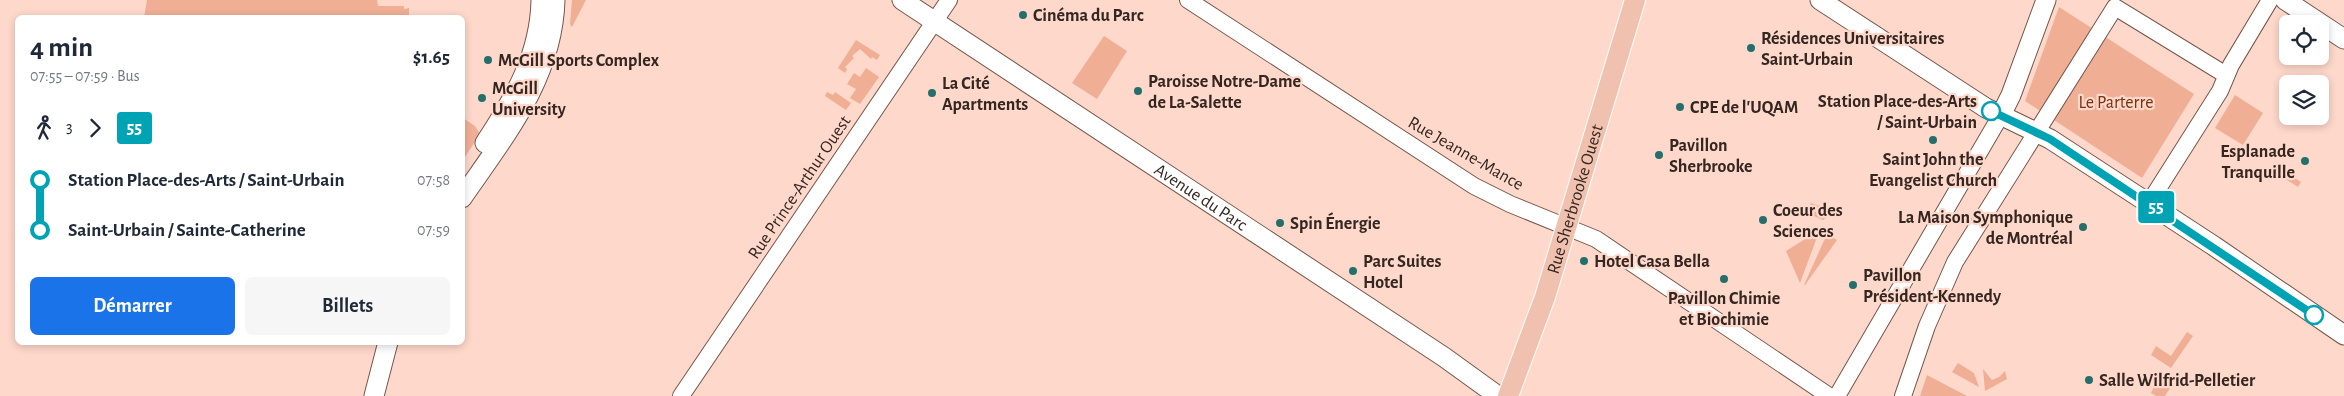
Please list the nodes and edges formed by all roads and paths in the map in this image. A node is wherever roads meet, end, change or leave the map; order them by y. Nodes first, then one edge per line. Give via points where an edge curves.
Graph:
1 (541, 0) edge
2 (555, 0) edge
3 (902, 0) edge
4 (949, 0) edge
5 (1188, 0) edge
6 (1635, 0) edge
7 (1820, 0) edge
8 (2046, 0) edge
9 (2270, 0) edge
10 (2285, 0) edge
11 (934, 22) junction
12 (2344, 39) edge
13 (2226, 75) junction
14 (2001, 115) junction
15 (2037, 132) junction
16 (465, 171) edge
17 (465, 194) edge
18 (2149, 203) junction
19 (1566, 227) junction
20 (2344, 335) edge
21 (387, 345) edge
22 (398, 345) edge
23 (376, 390) edge
24 (681, 396) edge
25 (1498, 396) edge
26 (1508, 396) edge
27 (1830, 396) edge
28 (1837, 396) edge
29 (1903, 396) edge

1 - 16 main road via 535,45 522,81 502,118
2 - 17 main road via 552,35 536,84
3 - 11 main road, Avenue du Parc
4 - 11 street, Rue Prince-Arthur Ouest
5 - 19 street, Rue Jeanne-Mance via 1474,186
6 - 19 main road, Rue Sherbrooke Ouest
7 - 14 main road via 1939,79
8 - 14 main road
9 - 13 street
10 - 12 main road
11 - 24 street, Rue Prince-Arthur Ouest
11 - 25 main road, Avenue du Parc via 1397,326
13 - 15 street via 2115,6
13 - 18 street via 2220,91
14 - 15 main road
14 - 28 street
15 - 18 main road
15 - 29 street via 1955,262 1927,326
18 - 20 main road
19 - 26 main road, Rue Sherbrooke Ouest via 1540,312
19 - 27 street, Rue Jeanne-Mance via 1606,246
21 - 23 main road
22 - 23 main road

